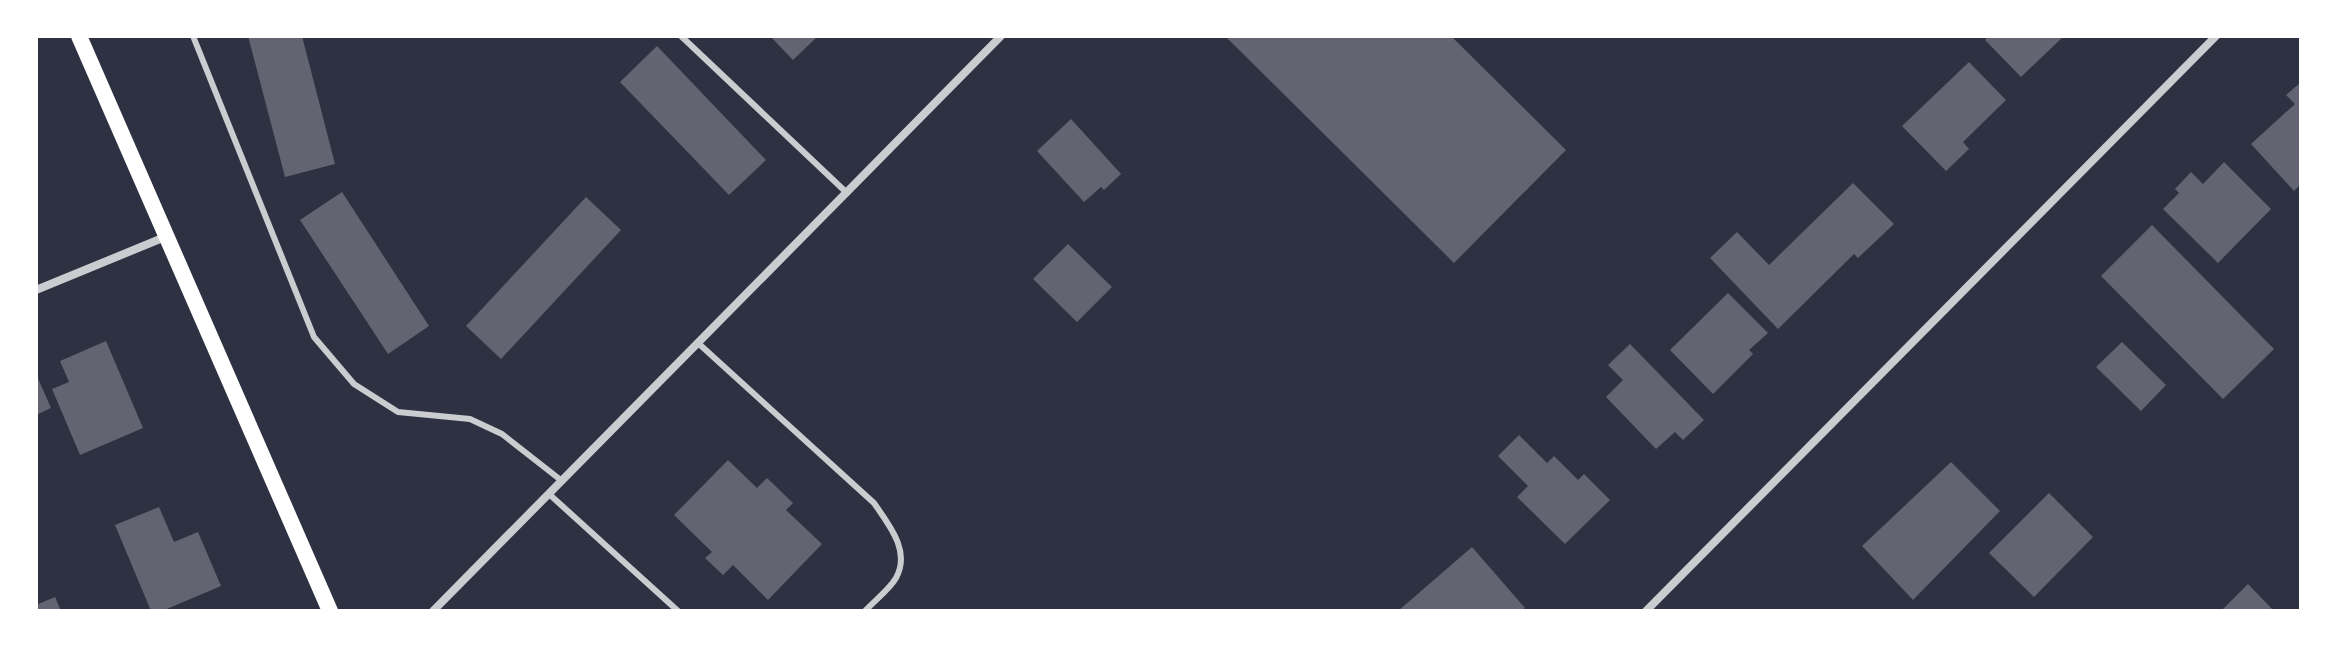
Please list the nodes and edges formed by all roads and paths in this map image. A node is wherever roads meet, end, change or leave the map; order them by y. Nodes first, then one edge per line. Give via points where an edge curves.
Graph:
1 (79, 36) edge
2 (193, 36) edge
3 (681, 36) edge
4 (1001, 36) edge
5 (2216, 36) edge
6 (847, 193) junction
7 (165, 237) junction
8 (36, 290) edge
9 (698, 343) junction
10 (562, 481) junction
11 (549, 494) junction
12 (330, 611) edge
13 (433, 611) edge
14 (678, 611) edge
15 (865, 611) edge
16 (1646, 611) edge

1 - 7 main road
2 - 10 lane via 314,337 354,384 398,412 470,419 502,434
3 - 6 lane
4 - 6 street
5 - 16 street
6 - 9 street
7 - 8 street
7 - 12 main road
9 - 10 street
9 - 15 lane via 874,503 894,532 901,549 896,578
10 - 11 street
11 - 13 street
11 - 14 lane

